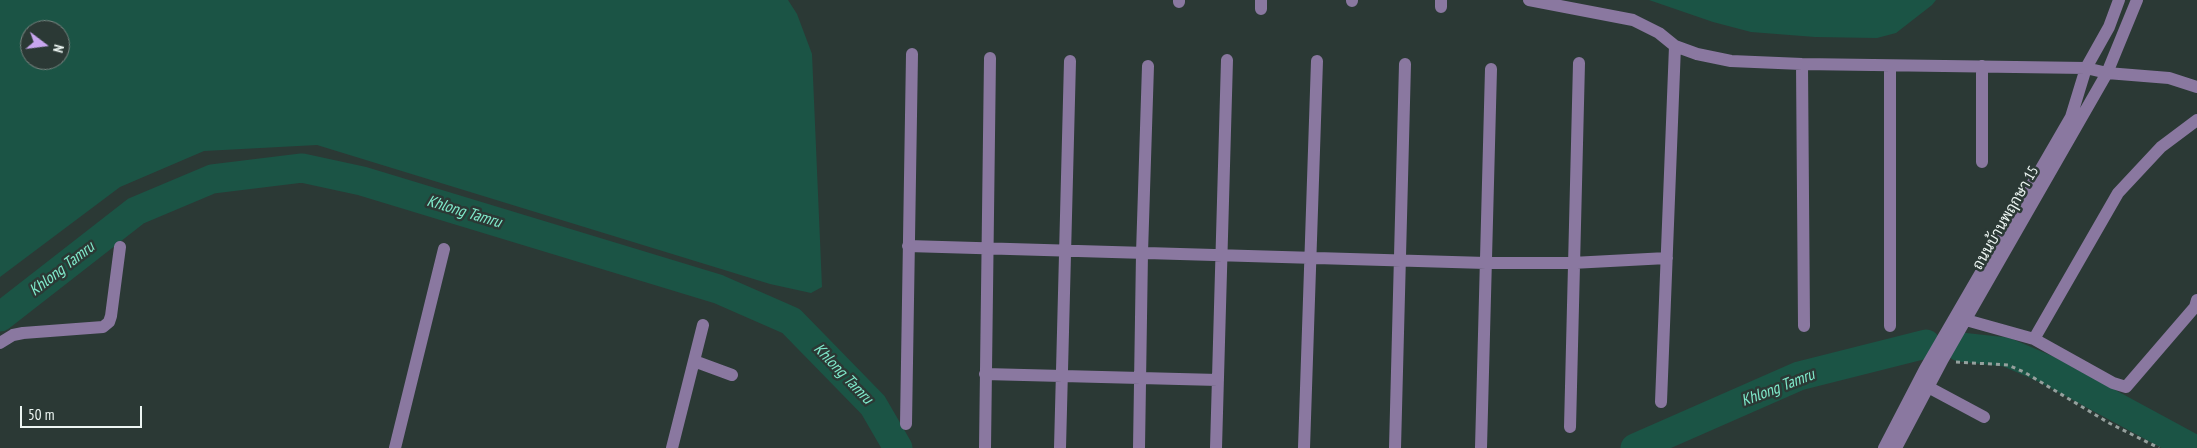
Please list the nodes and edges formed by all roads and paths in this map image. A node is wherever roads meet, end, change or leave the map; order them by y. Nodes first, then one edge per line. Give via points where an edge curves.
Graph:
1 (1529, 0) edge
2 (2119, 0) edge
3 (2137, 0) edge
4 (1675, 46) junction
5 (912, 54) dead end
6 (990, 58) dead end
7 (1227, 60) dead end
8 (1070, 61) dead end
9 (1317, 61) dead end
10 (1579, 63) dead end
11 (1405, 64) dead end
12 (1802, 64) junction
13 (1148, 66) dead end
14 (1890, 66) junction
15 (1982, 66) junction
16 (2086, 68) junction
17 (1491, 69) dead end
18 (2107, 73) junction
19 (2197, 87) edge
20 (2197, 120) edge
21 (1982, 162) dead end
22 (908, 246) junction
23 (120, 247) dead end
24 (986, 248) junction
25 (444, 249) dead end
26 (1064, 250) junction
27 (1142, 253) junction
28 (1222, 255) junction
29 (1311, 258) junction
30 (1667, 258) junction
31 (1400, 260) junction
32 (1486, 263) junction
33 (1572, 263) junction
34 (2197, 300) edge
35 (1966, 320) junction
36 (703, 325) dead end
37 (1804, 326) dead end
38 (1890, 326) dead end
39 (2034, 339) junction
40 (0, 343) edge
41 (1943, 359) junction
42 (694, 361) junction
43 (985, 374) junction
44 (732, 375) dead end
45 (1061, 376) junction
46 (1140, 379) junction
47 (1218, 380) junction
48 (1928, 387) junction
49 (1661, 402) dead end
50 (1984, 417) dead end
51 (906, 424) dead end
52 (1570, 427) dead end
53 (395, 448) edge
54 (672, 448) edge
55 (985, 448) edge
56 (1060, 448) edge
57 (1139, 448) edge
58 (1216, 448) edge
59 (1304, 448) edge
60 (1395, 448) edge
61 (1481, 448) edge
62 (1884, 448) edge
63 (1896, 448) edge
64 (2159, 448) edge

1 - 4 street via 1633,20 1659,33
2 - 16 street, ถนนบ้านพฤกษา 15 via 2109,27
3 - 18 street, ถนนบ้านพฤกษา 15
4 - 12 street via 1731,61
4 - 30 street
5 - 22 street
6 - 24 street
7 - 28 street
8 - 26 street
9 - 29 street
10 - 33 street
11 - 31 street
12 - 14 street
12 - 37 street
13 - 27 street
14 - 15 street
14 - 38 street
15 - 16 street
15 - 21 street
16 - 18 street
16 - 62 street, ถนนบ้านพฤกษา 15 via 2071,116 1925,369
17 - 32 street
18 - 19 street via 2169,78
18 - 35 street, ถนนบ้านพฤกษา 15
20 - 39 street via 2161,147 2118,193
22 - 24 street
22 - 51 street
23 - 40 street via 107,324 103,327 13,335
24 - 26 street
24 - 43 street
25 - 53 street
26 - 27 street
26 - 45 street
27 - 28 street
27 - 46 street
28 - 29 street
28 - 47 street
29 - 31 street
29 - 59 street
30 - 33 street
30 - 49 street
31 - 32 street
31 - 60 street
32 - 33 street
32 - 61 street
33 - 52 street
34 - 39 street via 2126,387
35 - 39 street
35 - 41 street, ถนนบ้านพฤกษา 15
36 - 42 street
41 - 48 street, ถนนบ้านพฤกษา 15
41 - 64 path via 2008,365
42 - 44 street
42 - 54 street
43 - 45 street
43 - 55 street
45 - 46 street
45 - 56 street
46 - 47 street
46 - 57 street
47 - 58 street
48 - 50 street
48 - 63 street, ถนนบ้านพฤกษา 15

